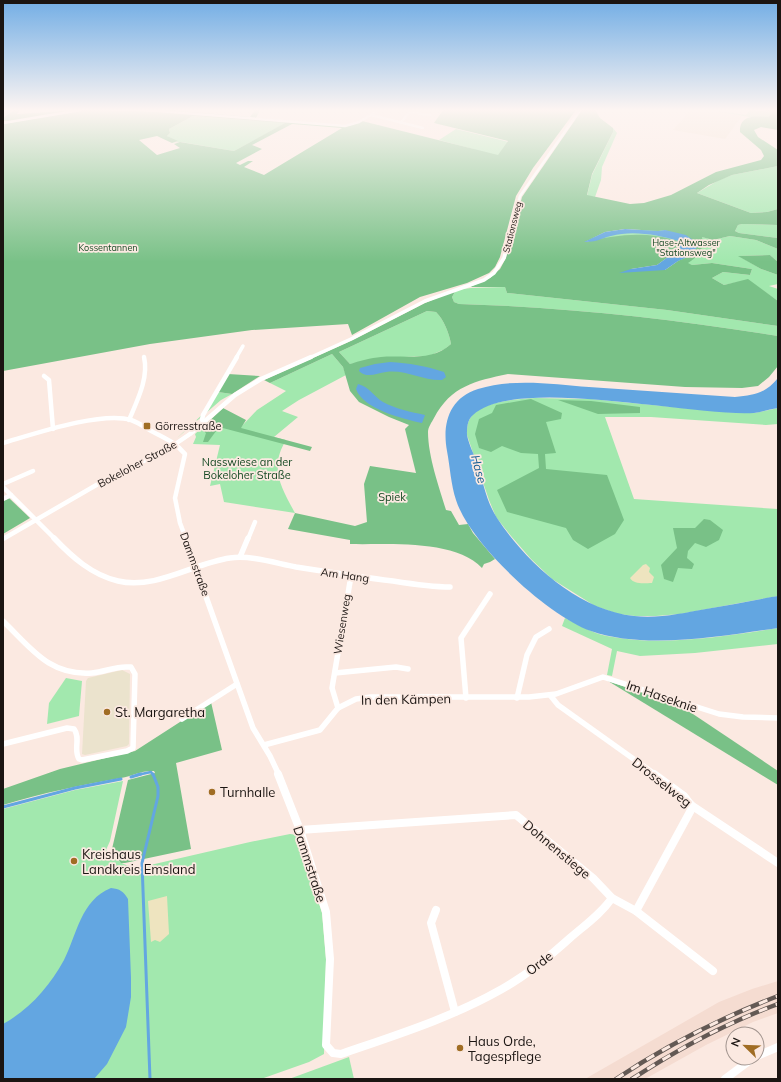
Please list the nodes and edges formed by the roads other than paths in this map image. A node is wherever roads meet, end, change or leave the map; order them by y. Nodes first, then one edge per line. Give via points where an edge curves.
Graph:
1 (545, 160) edge
2 (351, 339) joint
3 (243, 346) dead end
4 (144, 358) dead end
5 (44, 376) dead end
6 (129, 420) junction
7 (204, 421) junction
8 (53, 429) junction
9 (3, 443) edge
10 (175, 445) junction
11 (33, 471) dead end
12 (3, 486) edge
13 (11, 495) junction
14 (3, 499) edge
15 (36, 520) junction
16 (255, 522) dead end
17 (3, 539) edge
18 (240, 557) junction
19 (195, 566) junction
20 (351, 576) junction
21 (450, 587) dead end
22 (490, 594) dead end
23 (3, 621) edge
24 (549, 629) dead end
25 (408, 669) dead end
26 (335, 673) junction
27 (237, 684) junction
28 (550, 695) junction
29 (466, 698) junction
30 (517, 698) junction
31 (338, 708) junction
32 (778, 718) edge
33 (182, 719) dead end
34 (3, 744) edge
35 (264, 746) junction
36 (691, 805) junction
37 (300, 830) junction
38 (778, 862) edge
39 (612, 898) junction
40 (436, 910) dead end
41 (636, 911) junction
42 (713, 971) dead end
43 (455, 1012) junction
44 (778, 1047) edge
45 (333, 1053) joint
46 (765, 1053) edge
47 (742, 1066) edge
48 (725, 1079) edge

1 - 2 street, Stationsweg via 520,196 504,258 494,273 484,280 425,301
2 - 7 street, Bokeloher Straße via 261,379 236,394
3 - 7 street via 204,415
4 - 6 street via 147,363 144,376
5 - 8 street via 49,380
6 - 8 street via 106,419
6 - 10 street
7 - 10 street, Bokeloher Straße
8 - 9 street
10 - 15 street, Bokeloher Straße via 105,480
10 - 19 street, Dammstraße via 184,454 175,505
11 - 12 street
12 - 13 street, Am Hang
13 - 14 street
13 - 15 street, Am Hang
15 - 17 street, Bokeloher Straße
15 - 19 street, Am Hang via 80,564 112,581 141,583
16 - 18 street
18 - 19 street, Am Hang
18 - 20 street, Am Hang
19 - 27 street, Dammstraße
20 - 21 street, Am Hang
20 - 26 street, Wiesenweg
22 - 29 street, In den Kämpen via 461,638
23 - 34 street via 38,658 55,669 83,674 124,666 131,667 135,674 133,748 82,760 76,754 77,733 74,729 67,728
24 - 30 street via 536,637 527,655
25 - 26 street, Wiesenweg via 396,667
26 - 31 street, Wiesenweg via 332,688
27 - 33 street
27 - 35 street, Dammstraße via 253,728
28 - 30 street, In den Kämpen
28 - 32 street, Im Haseknie via 603,678 713,713
28 - 36 street, Drosselweg via 558,705 684,796
29 - 30 street, In den Kämpen
29 - 31 street, In den Kämpen via 371,697 356,699
31 - 35 street, In den Kämpen via 320,730
35 - 37 street, Dammstraße via 283,785
36 - 38 street, Drosselweg
36 - 41 street via 691,810
37 - 39 street, Dohnenstiege via 516,815 593,878
37 - 45 street, Dammstraße via 326,912 330,959 326,1045
39 - 41 street, Dohnenstiege
39 - 43 street, Orde via 604,909 523,975
40 - 43 street via 431,923
41 - 42 street, Dohnenstiege
43 - 45 street, Orde via 341,1054
44 - 46 street
47 - 48 street

